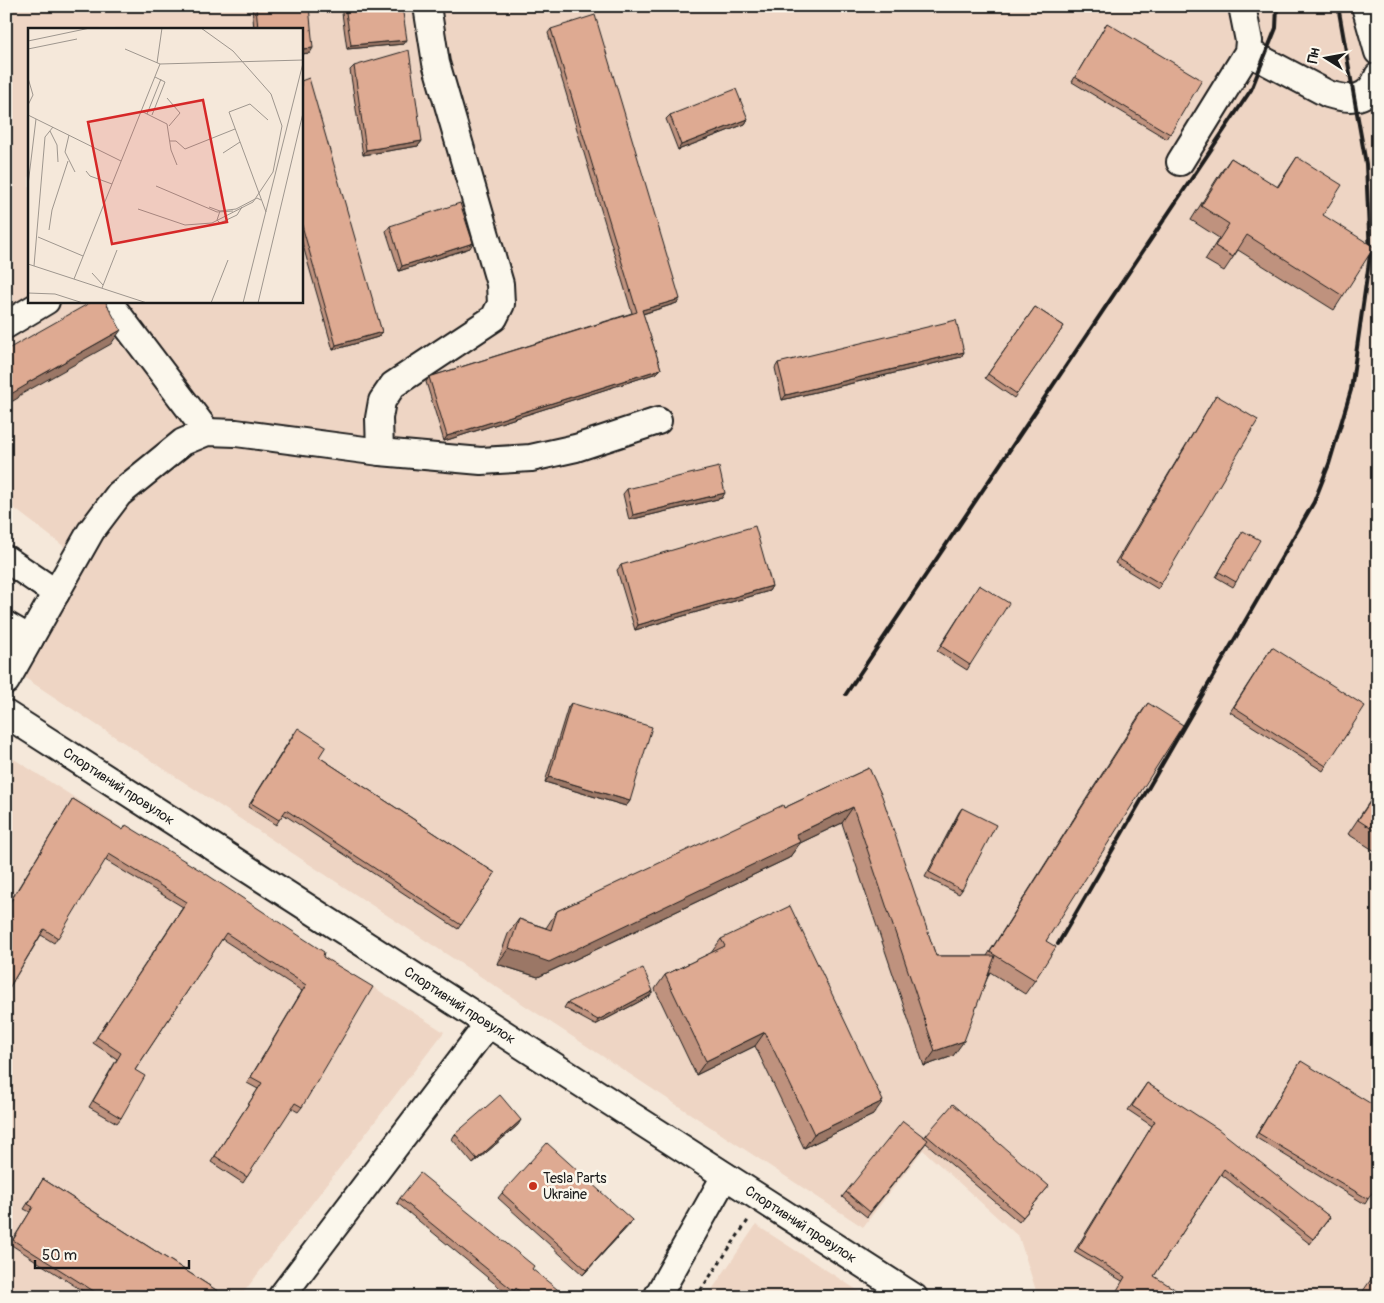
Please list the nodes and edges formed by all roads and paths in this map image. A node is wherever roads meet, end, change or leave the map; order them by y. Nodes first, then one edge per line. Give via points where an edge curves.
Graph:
1 (427, 6) edge
2 (1242, 6) edge
3 (1365, 6) edge
4 (1248, 52) junction
5 (1378, 52) edge
6 (1378, 76) edge
7 (1180, 162) dead end
8 (44, 302) edge
9 (109, 302) edge
10 (6, 325) edge
11 (658, 420) dead end
12 (207, 432) junction
13 (380, 452) junction
14 (6, 560) edge
15 (56, 593) junction
16 (6, 625) edge
17 (30, 640) junction
18 (6, 681) edge
19 (6, 714) edge
20 (488, 1024) junction
21 (725, 1176) junction
22 (763, 1200) junction
23 (282, 1297) edge
24 (657, 1297) edge
25 (696, 1297) edge
26 (914, 1297) edge

1 - 13 street via 436,63 500,284 500,304 494,318 393,385 382,401
2 - 4 street
3 - 5 street
4 - 6 street via 1340,98 1364,94
4 - 7 street
8 - 10 street
9 - 12 street
11 - 13 street via 576,448 531,458 482,461
12 - 13 street
12 - 15 street via 184,442 119,494 91,531
14 - 15 street
15 - 17 street
16 - 17 street
17 - 18 street
19 - 20 street, Спортивний провулок
20 - 21 street, Спортивний провулок
20 - 23 street
21 - 22 street, Спортивний провулок
21 - 24 street
22 - 25 path
22 - 26 street, Спортивний провулок

